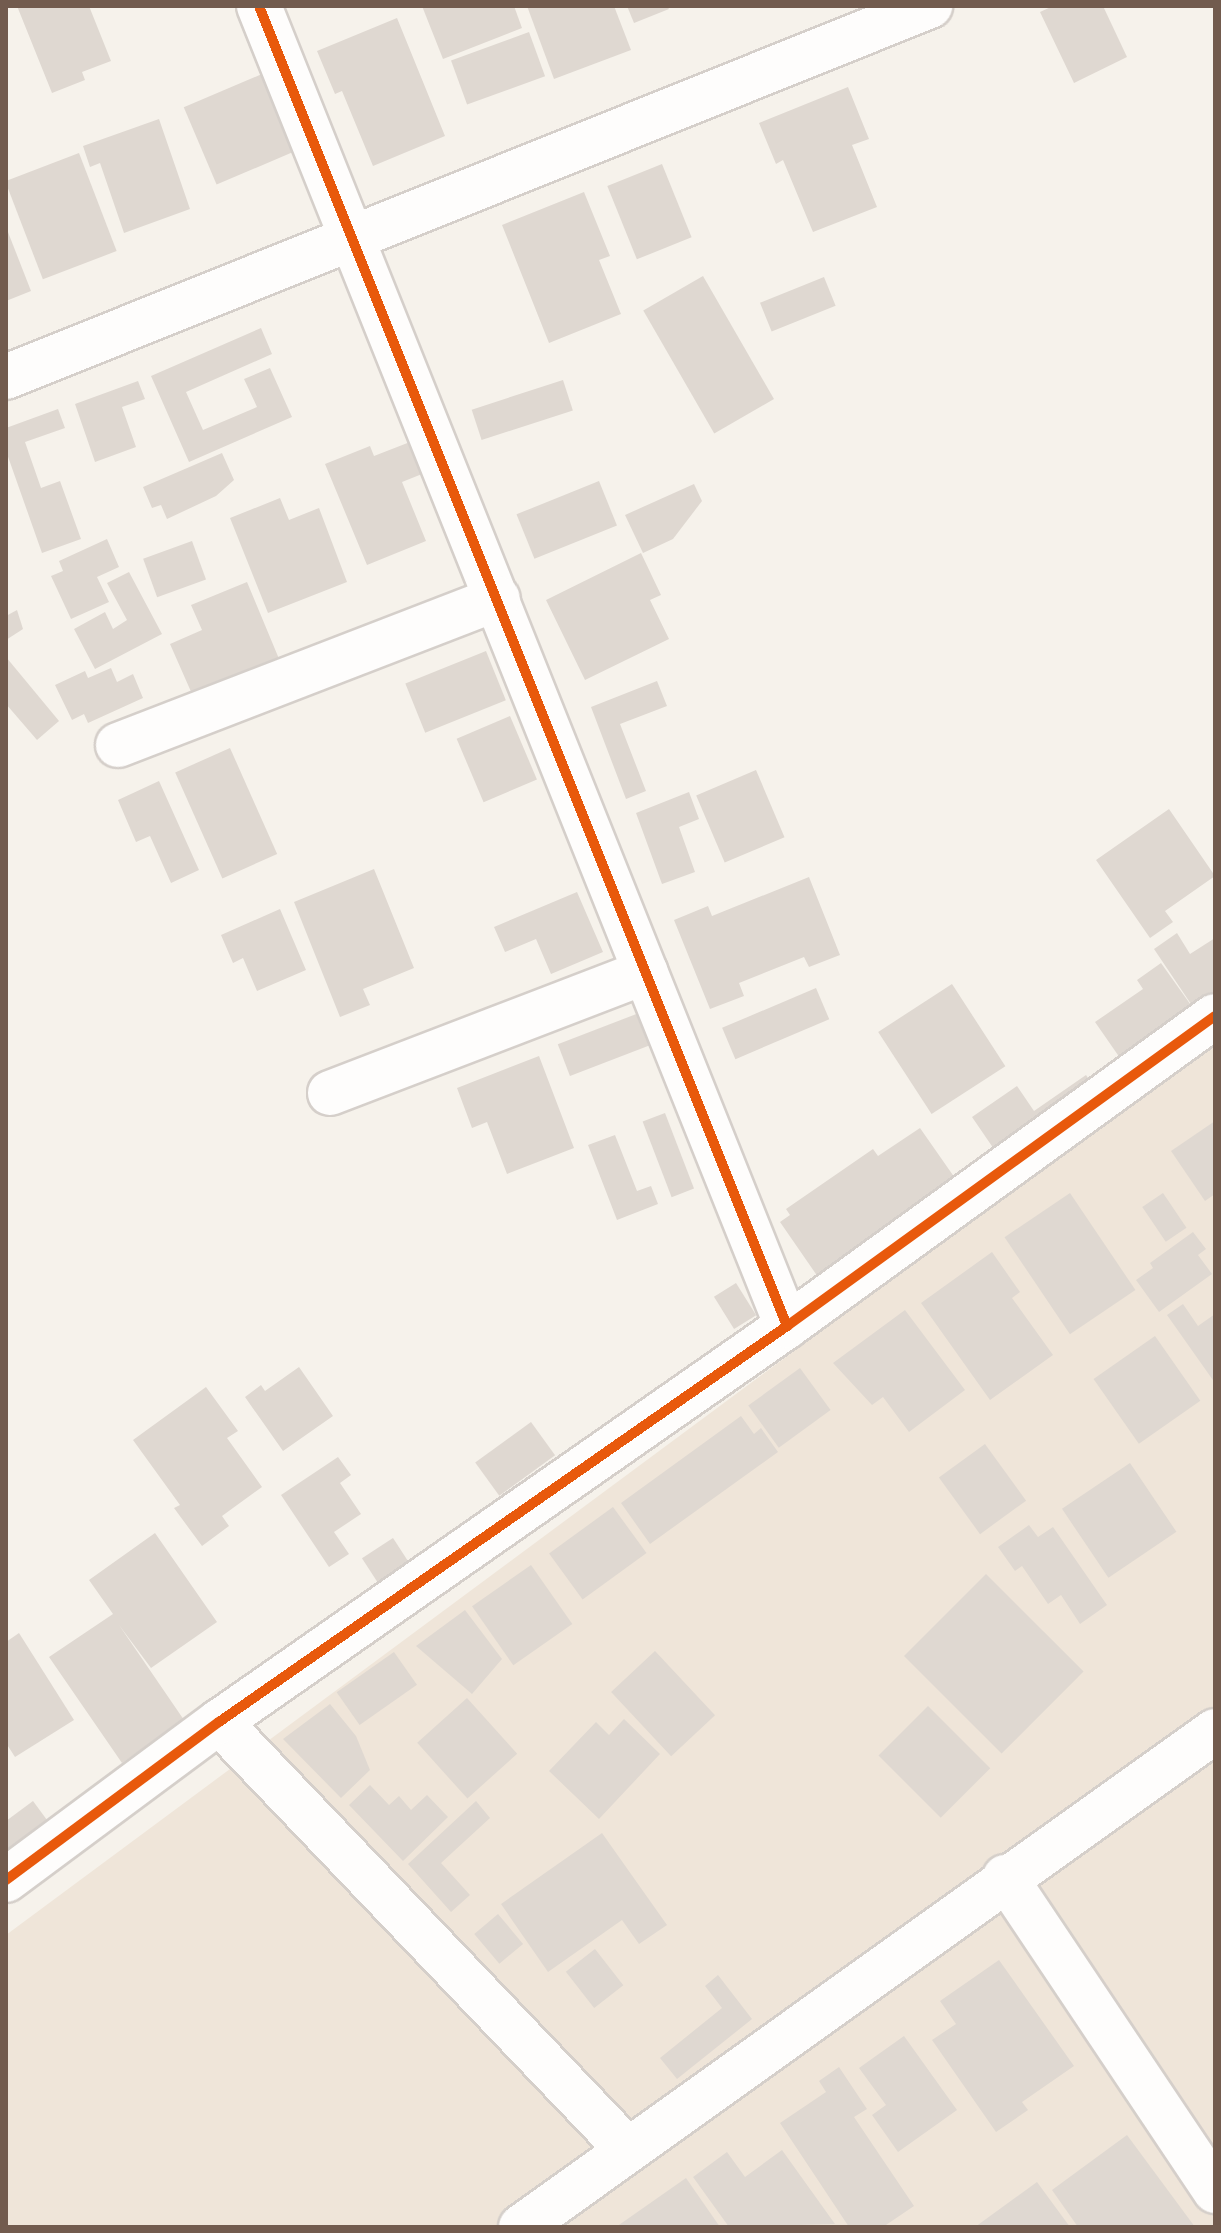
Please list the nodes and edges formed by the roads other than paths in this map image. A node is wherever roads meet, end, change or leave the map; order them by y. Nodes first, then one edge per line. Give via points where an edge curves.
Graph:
1 (259, 6) edge
2 (930, 6) edge
3 (356, 239) junction
4 (6, 377) edge
5 (498, 598) junction
6 (118, 745) dead end
7 (646, 972) junction
8 (1215, 1016) edge
9 (330, 1093) dead end
10 (787, 1326) junction
11 (219, 1722) junction
12 (1215, 1731) edge
13 (1005, 1877) junction
14 (6, 1880) edge
15 (628, 2150) junction
16 (1215, 2191) edge
17 (521, 2227) edge

1 - 3 street
2 - 3 street
3 - 4 street
3 - 5 street
5 - 6 street
5 - 7 street
7 - 9 street
7 - 10 street
8 - 10 street
10 - 11 street
11 - 14 street
11 - 15 street
12 - 13 street
13 - 15 street
13 - 16 street
15 - 17 street

